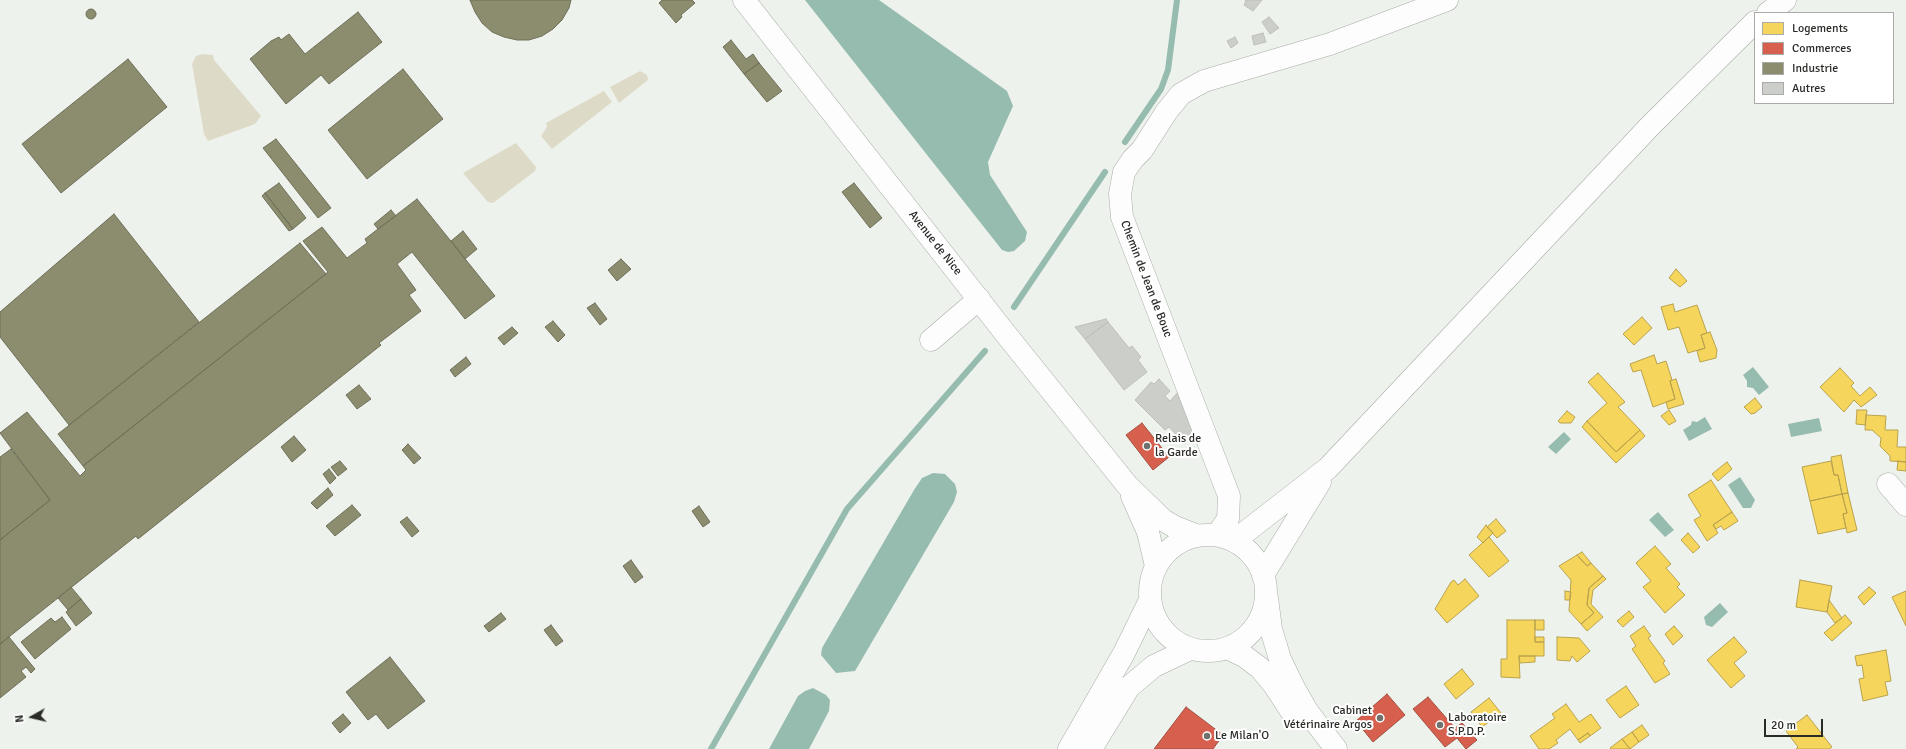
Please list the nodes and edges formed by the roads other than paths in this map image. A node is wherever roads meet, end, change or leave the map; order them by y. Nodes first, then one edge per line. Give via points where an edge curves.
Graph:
1 (744, 0) edge
2 (1447, 0) edge
3 (1785, 0) edge
4 (1769, 12) edge
5 (1754, 23) edge
6 (979, 299) junction
7 (931, 340) dead end
8 (1328, 468) junction
9 (1888, 484) dead end
10 (1127, 485) junction
11 (1906, 505) edge
12 (1216, 537) junction
13 (1156, 566) junction
14 (1264, 582) junction
15 (1150, 600) junction
16 (1227, 648) junction
17 (1190, 649) junction
18 (1069, 749) edge
19 (1091, 749) edge
20 (1322, 749) edge
21 (1336, 749) edge

1 - 6 main road, Avenue de Nice
2 - 12 main road, Chemin de Jean de Bouc via 1330,44 1204,81 1181,94 1124,172 1120,194 1122,217 1229,496 1228,519
3 - 4 main road
5 - 8 main road via 1650,126
6 - 7 main road
6 - 10 main road, Avenue de Nice
8 - 12 main road
8 - 14 main road
9 - 11 main road
10 - 12 main road, Avenue de Nice via 1163,520 1175,527
10 - 13 main road, Avenue de Nice via 1148,532
12 - 13 main road via 1181,541 1167,552
12 - 14 main road via 1252,555
13 - 15 main road via 1151,582
14 - 16 main road via 1262,614 1248,635
14 - 21 main road via 1271,629 1280,659 1307,711
15 - 17 main road via 1154,616 1163,630
15 - 18 main road via 1124,653
16 - 17 main road via 1209,651
16 - 20 main road via 1260,668 1296,719
17 - 19 main road via 1154,666 1129,687

